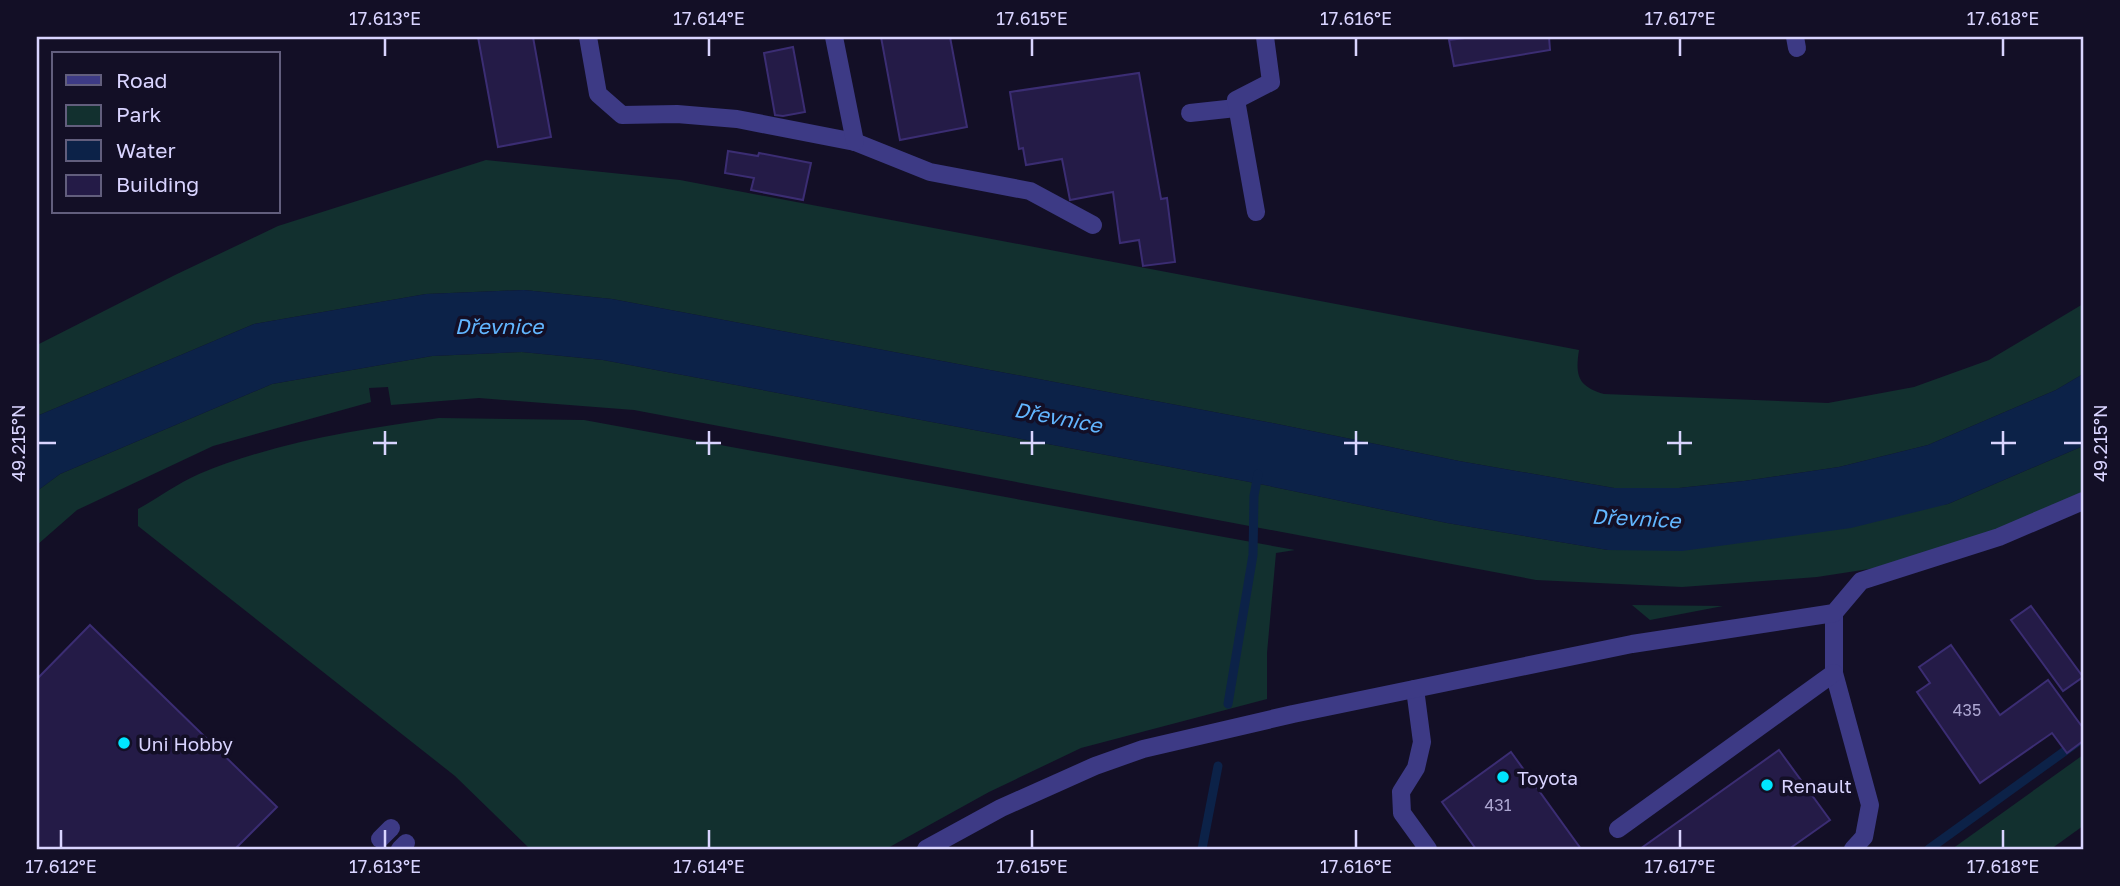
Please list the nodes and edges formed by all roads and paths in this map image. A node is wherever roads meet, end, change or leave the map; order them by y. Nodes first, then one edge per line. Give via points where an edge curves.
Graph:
1 (588, 37) edge
2 (834, 37) edge
3 (1265, 37) edge
4 (1236, 107) junction
5 (1190, 113) dead end
6 (855, 142) junction
7 (1256, 212) dead end
8 (1093, 225) dead end
9 (2083, 501) edge
10 (1834, 613) junction
11 (1834, 673) junction
12 (1415, 689) junction
13 (1618, 829) dead end
14 (926, 849) edge
15 (1429, 849) edge
16 (1853, 849) edge

1 - 6 street via 598,94 622,116 737,119
2 - 6 street
3 - 4 street via 1271,82 1236,100
4 - 5 street
4 - 7 street
6 - 8 street via 930,172 1030,191
9 - 10 street via 1999,537 1861,581
10 - 11 street
10 - 12 street via 1632,644
11 - 13 street
11 - 16 street via 1870,805 1864,837
12 - 14 street via 1143,749 1001,808
12 - 15 street via 1422,742 1416,768 1401,792 1402,813

